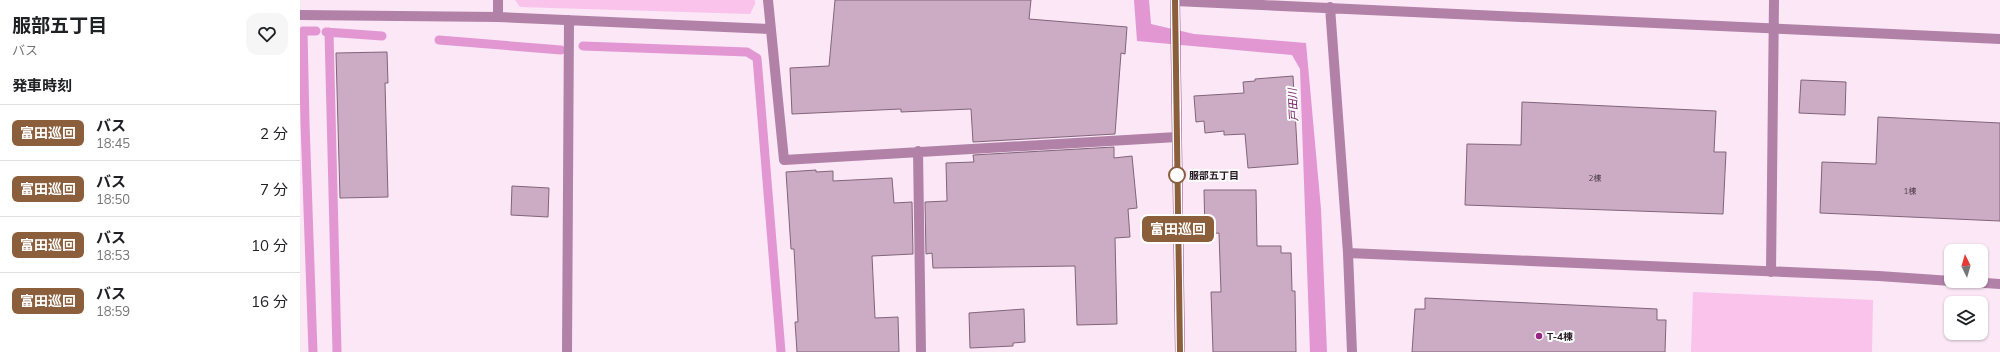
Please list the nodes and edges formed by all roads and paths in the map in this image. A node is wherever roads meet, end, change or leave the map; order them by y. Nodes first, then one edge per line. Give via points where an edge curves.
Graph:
1 (498, 0) edge
2 (768, 0) edge
3 (1175, 0) edge
4 (1774, 0) edge
5 (1330, 7) junction
6 (300, 15) edge
7 (498, 17) junction
8 (569, 20) junction
9 (1775, 28) junction
10 (770, 29) junction
11 (2000, 39) edge
12 (1177, 137) junction
13 (918, 151) junction
14 (1348, 254) junction
15 (1771, 272) junction
16 (1944, 281) edge
17 (1988, 283) edge
18 (2000, 284) edge
19 (567, 352) edge
20 (921, 352) edge
21 (1180, 352) edge
22 (1352, 352) edge

1 - 7 street
2 - 10 street
3 - 5 street
3 - 12 street
4 - 9 street
5 - 9 street
5 - 14 street
6 - 7 street
7 - 8 street
8 - 10 street
8 - 19 street
9 - 11 street
9 - 15 street
10 - 13 street via 784,160
12 - 13 street
12 - 21 street
13 - 20 street
14 - 15 street
14 - 22 street
15 - 16 street
17 - 18 street

